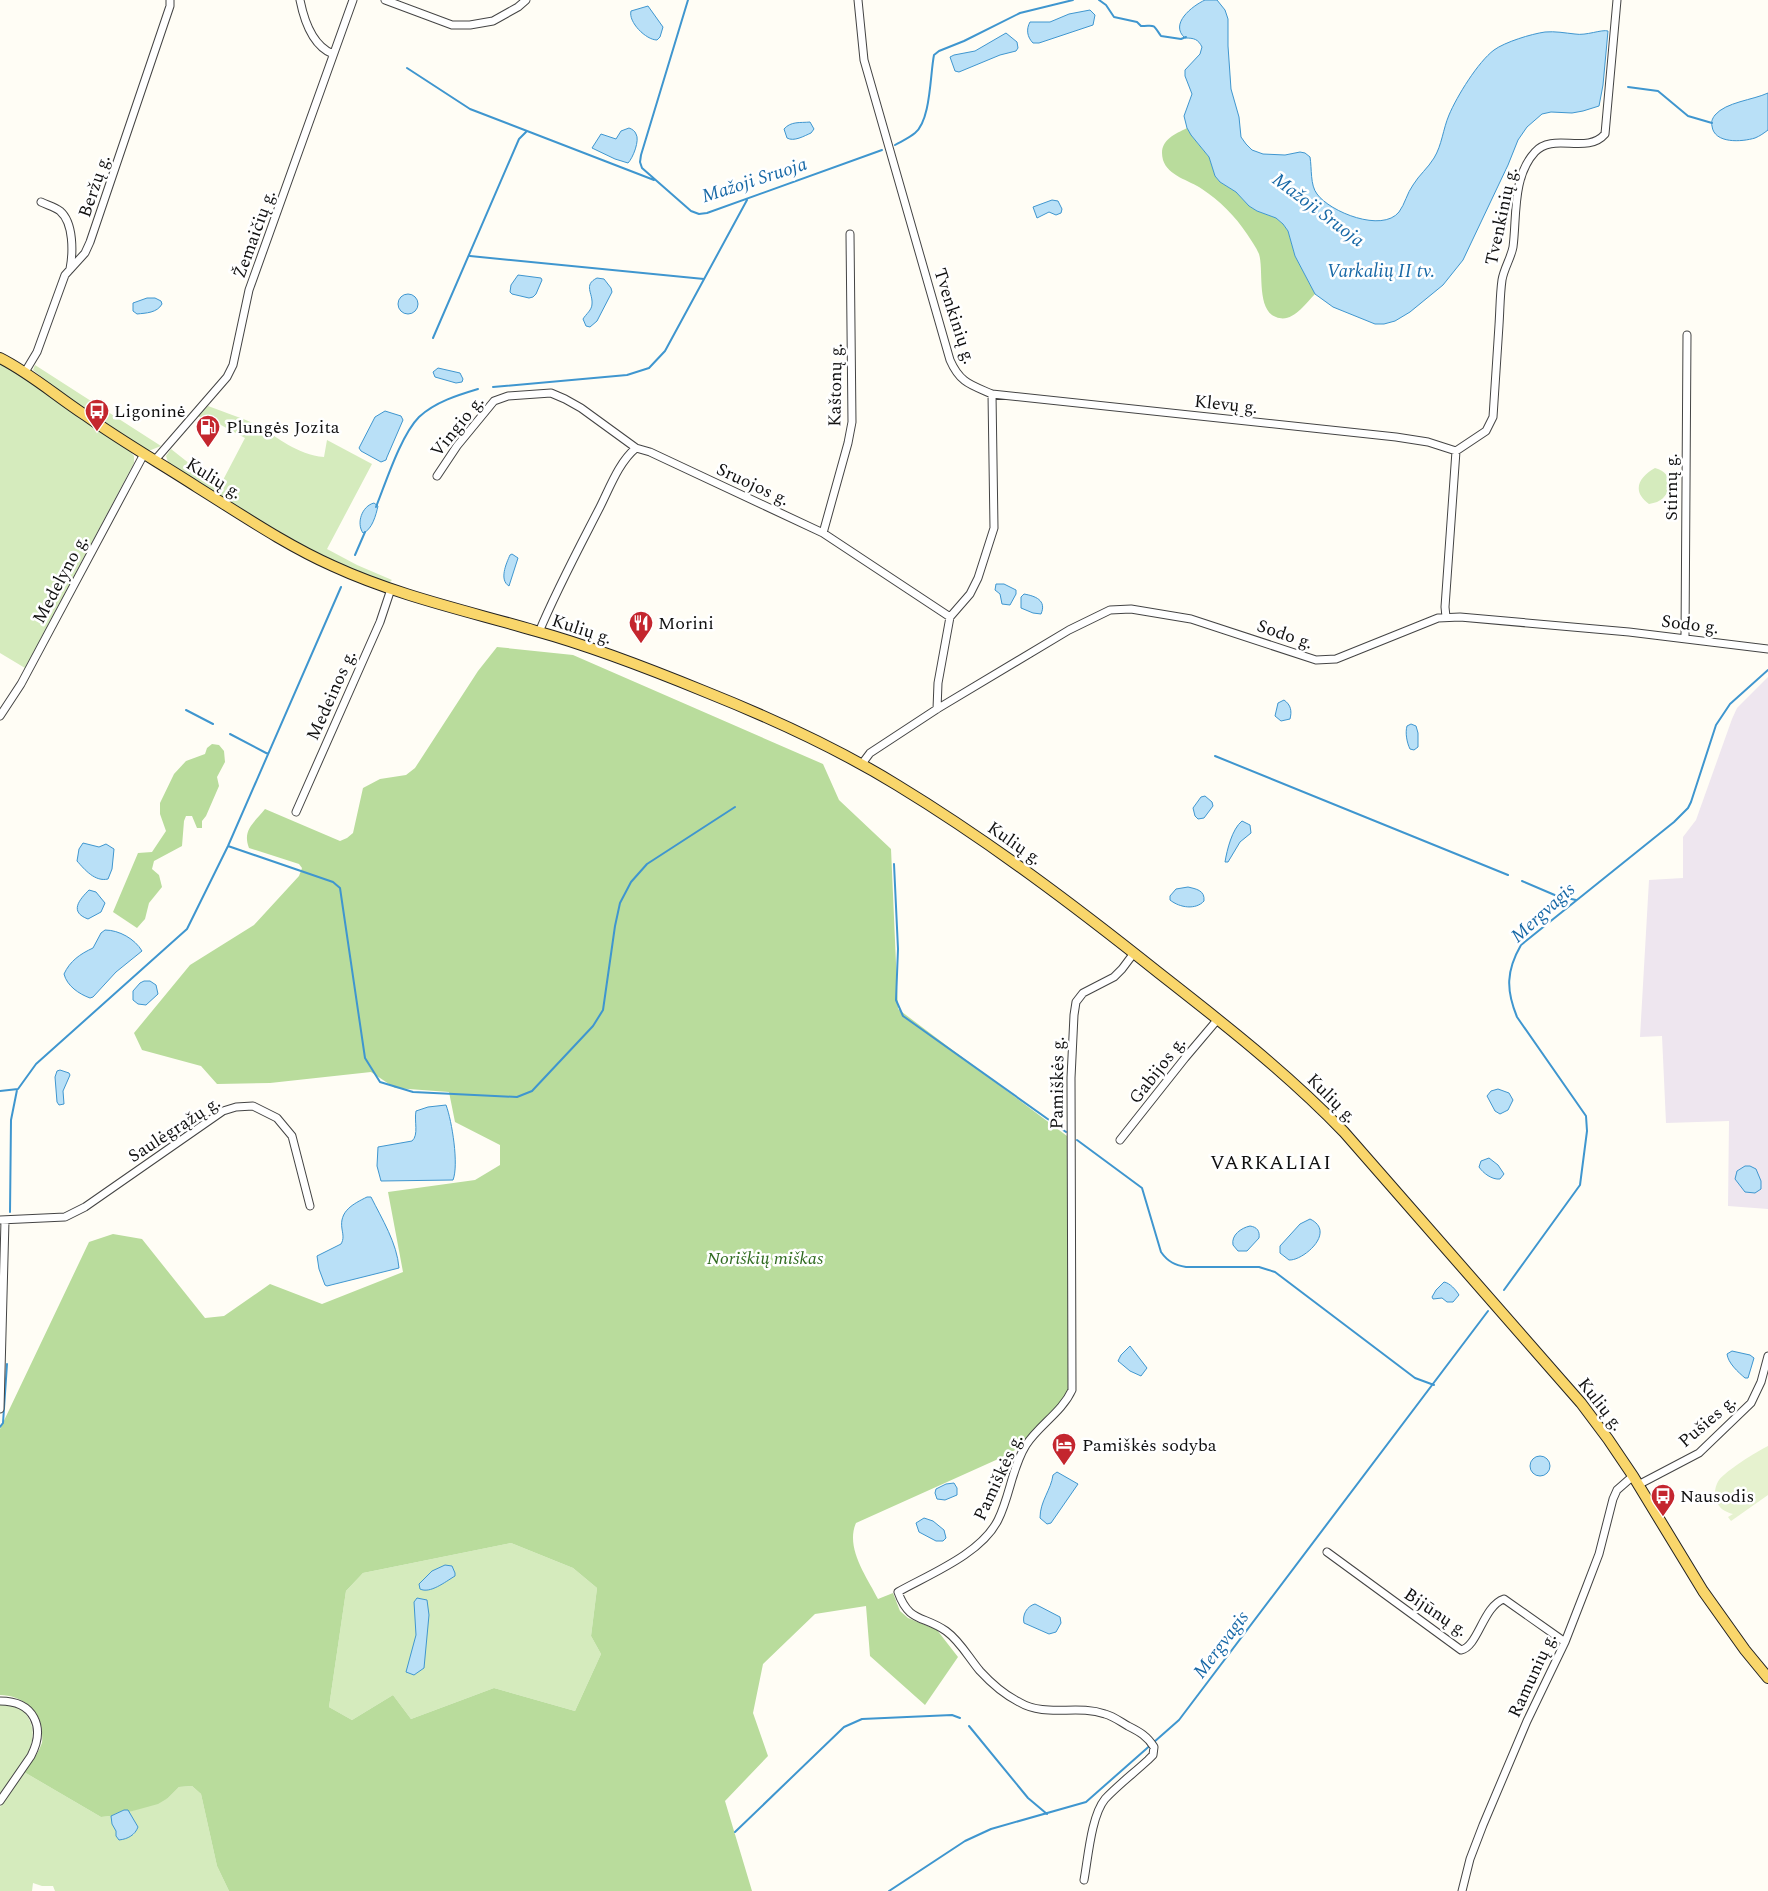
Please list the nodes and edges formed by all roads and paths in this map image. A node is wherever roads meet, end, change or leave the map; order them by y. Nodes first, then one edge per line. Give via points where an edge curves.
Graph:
1 (170, 0) edge
2 (300, 0) edge
3 (353, 0) edge
4 (385, 0) edge
5 (526, 0) edge
6 (858, 0) edge
7 (1617, 0) edge
8 (333, 54) junction
9 (41, 202) dead end
10 (850, 234) dead end
11 (70, 269) junction
12 (1687, 336) dead end
13 (0, 358) edge
14 (25, 372) junction
15 (992, 394) junction
16 (636, 448) junction
17 (1456, 451) junction
18 (144, 454) junction
19 (155, 460) junction
20 (437, 476) dead end
21 (823, 533) junction
22 (391, 589) junction
23 (950, 617) junction
24 (1446, 617) junction
25 (539, 632) junction
26 (1685, 638) junction
27 (1768, 649) edge
28 (937, 709) junction
29 (0, 716) edge
30 (861, 765) junction
31 (296, 812) dead end
32 (1134, 953) junction
33 (1218, 1019) junction
34 (1120, 1140) dead end
35 (310, 1206) dead end
36 (3, 1220) edge
37 (1768, 1356) edge
38 (0, 1409) edge
39 (1636, 1481) junction
40 (1327, 1552) dead end
41 (1565, 1642) junction
42 (1768, 1678) edge
43 (0, 1700) edge
44 (0, 1801) edge
45 (1084, 1880) dead end
46 (1462, 1891) edge

1 - 11 street, Beržų g. via 90,242 85,253
2 - 8 street via 308,26 318,42
3 - 8 street, Žemaičių g.
4 - 5 street via 452,25 493,21
6 - 15 street, Tvenkinių g. via 864,60 950,360 962,380
7 - 17 street, Tvenkinių g. via 1605,134 1588,144 1550,144 1541,147 1529,159 1516,201 1513,249 1502,281 1492,416 1486,431
8 - 19 street, Žemaičių g. via 249,290 234,365
9 - 11 street via 60,211 68,226 73,251
10 - 21 street, Kaštonų g. via 852,422
11 - 14 street, Beržų g. via 37,352
12 - 26 street, Stirnų g.
13 - 14 main road, Kulių g.
14 - 18 main road, Kulių g.
15 - 17 street, Klevų g. via 1396,437
15 - 23 street via 994,528 978,578 970,594
16 - 20 street, Vingio g. via 581,408 551,393 508,396 494,401
16 - 21 street, Sruojos g.
16 - 25 street via 615,476
17 - 24 street
18 - 19 main road, Kulių g.
18 - 29 street, Medelyno g. via 21,684
19 - 22 main road, Kulių g. via 286,542 330,565
21 - 23 street, Sruojos g.
22 - 25 main road, Kulių g.
22 - 31 street, Medeinos g. via 380,622
23 - 28 street via 938,683
24 - 26 street, Sodo g.
24 - 28 street, Sodo g. via 1420,624 1336,659 1316,660 1191,619 1119,608 1100,613 1069,630
25 - 30 main road, Kulių g. via 706,692 775,721
26 - 27 street, Sodo g.
28 - 30 street, Sodo g. via 870,753
30 - 32 main road, Kulių g. via 1007,856
32 - 33 main road, Kulių g.
32 - 45 street, Pamiškės g. via 1114,977 1083,993 1076,1002 1074,1015 1071,1078 1072,1390 1065,1403 1037,1430 1026,1446 998,1520 987,1536 951,1563 898,1592 907,1612 954,1637 980,1672 1019,1702 1048,1711 1105,1714 1147,1736 1154,1747 1153,1755 1104,1801 1087,1850
33 - 34 street, Gabijos g.
33 - 39 main road, Kulių g. via 1284,1074 1370,1160 1572,1392
35 - 36 street, Saulėgrąžų g. via 292,1136 277,1118 252,1106 223,1111 85,1207 65,1217
36 - 38 street
37 - 39 street, Pušies g. via 1751,1403 1699,1453
39 - 41 street, Ramunių g. via 1617,1490 1613,1498 1599,1554
39 - 42 main road, Kulių g. via 1698,1583
40 - 41 street, Bijūnų g. via 1460,1650 1468,1646 1489,1611 1504,1599
41 - 46 street, Ramunių g. via 1483,1825
43 - 44 street via 18,1703 30,1712 38,1735 31,1756

